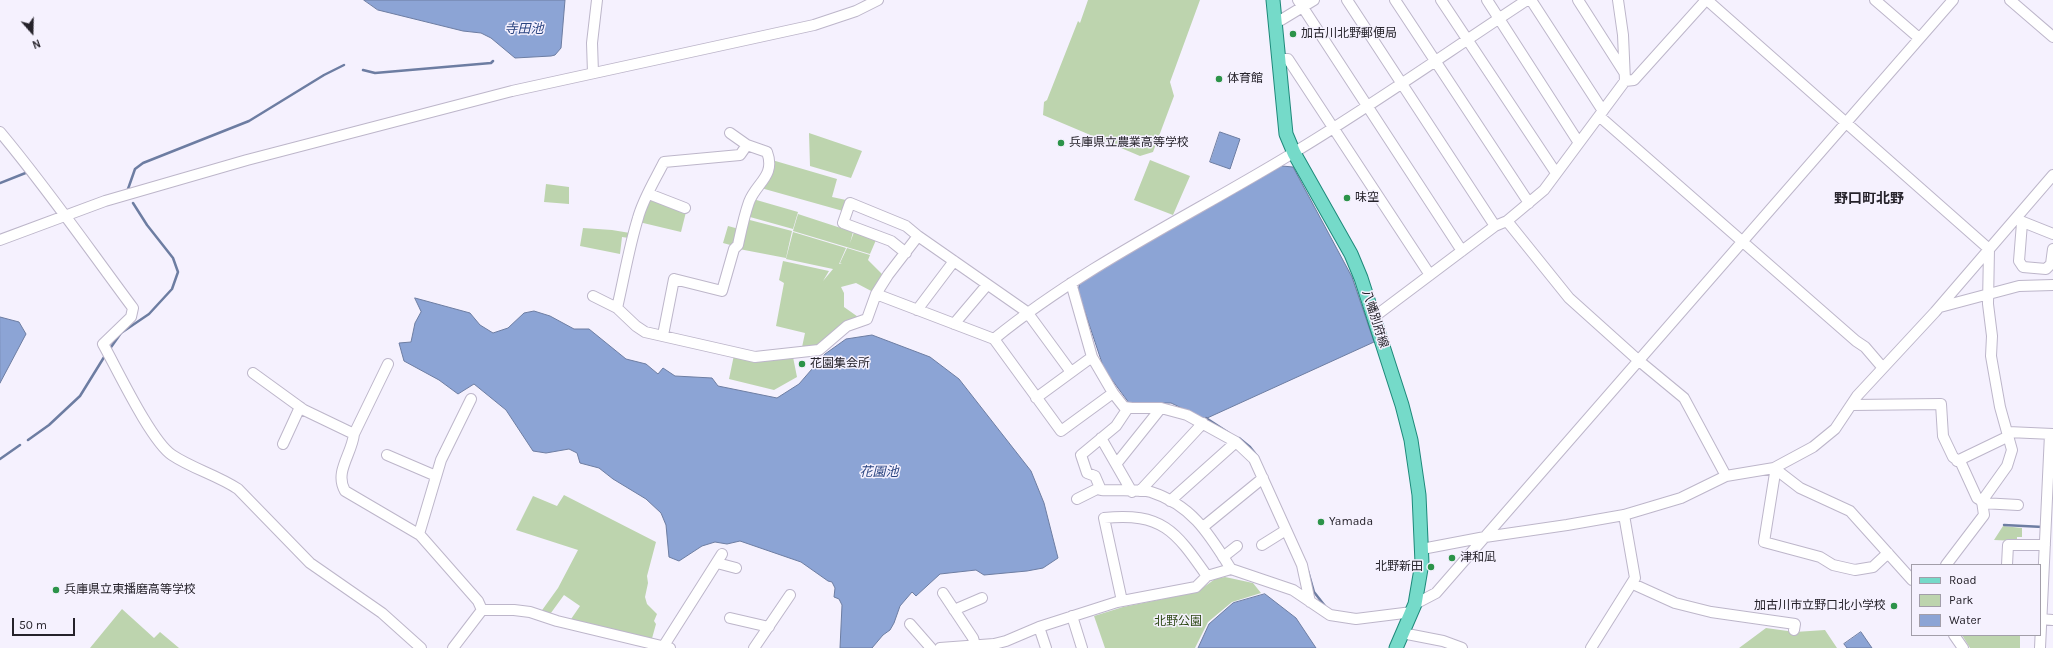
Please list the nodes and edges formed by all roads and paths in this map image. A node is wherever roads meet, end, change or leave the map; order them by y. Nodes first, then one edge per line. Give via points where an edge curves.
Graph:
1 (597, 0) edge
2 (878, 0) edge
3 (1273, 0) edge
4 (1314, 0) edge
5 (1347, 0) edge
6 (1395, 0) edge
7 (1441, 0) edge
8 (1487, 0) edge
9 (1527, 0) edge
10 (1531, 0) edge
11 (1578, 0) edge
12 (1618, 0) edge
13 (1706, 0) edge
14 (1875, 0) edge
15 (1953, 0) edge
16 (2010, 0) edge
17 (1300, 4) edge
18 (1499, 18) junction
19 (1275, 22) junction
20 (2053, 37) edge
21 (1919, 38) junction
22 (1467, 39) junction
23 (1278, 60) junction
24 (1434, 61) junction
25 (593, 74) junction
26 (1625, 76) junction
27 (1401, 83) junction
28 (1367, 105) junction
29 (1601, 114) junction
30 (1846, 123) junction
31 (1333, 127) junction
32 (0, 132) edge
33 (730, 133) dead end
34 (1579, 143) junction
35 (747, 145) junction
36 (1294, 153) junction
37 (1556, 173) junction
38 (2053, 176) edge
39 (649, 194) junction
40 (1529, 203) junction
41 (685, 208) dead end
42 (63, 215) junction
43 (1507, 221) junction
44 (2019, 221) junction
45 (1495, 226) junction
46 (2053, 234) edge
47 (918, 236) junction
48 (0, 240) edge
49 (1742, 241) junction
50 (1989, 249) junction
51 (2053, 249) edge
52 (1462, 251) junction
53 (906, 253) junction
54 (954, 261) junction
55 (1430, 275) junction
56 (1070, 283) junction
57 (987, 285) junction
58 (2053, 286) edge
59 (876, 294) junction
60 (1988, 295) junction
61 (593, 296) dead end
62 (1940, 307) junction
63 (617, 308) junction
64 (917, 310) junction
65 (1027, 312) junction
66 (1374, 317) junction
67 (954, 324) junction
68 (663, 335) junction
69 (994, 339) junction
70 (1092, 357) junction
71 (1638, 360) junction
72 (388, 364) dead end
73 (1883, 368) junction
74 (1071, 372) junction
75 (253, 373) dead end
76 (1113, 393) junction
77 (1036, 398) junction
78 (471, 399) dead end
79 (1852, 404) junction
80 (300, 407) junction
81 (1128, 408) junction
82 (1162, 408) junction
83 (1203, 423) junction
84 (354, 434) junction
85 (2008, 434) junction
86 (2052, 434) edge
87 (1102, 438) junction
88 (1236, 442) junction
89 (283, 444) dead end
90 (387, 455) dead end
91 (1957, 461) junction
92 (1116, 463) junction
93 (1774, 468) junction
94 (436, 476) junction
95 (1726, 476) junction
96 (1264, 478) junction
97 (1101, 490) junction
98 (1136, 491) junction
99 (1078, 499) dead end
100 (1170, 501) junction
101 (1982, 502) junction
102 (2018, 505) dead end
103 (1624, 515) junction
104 (1203, 527) junction
105 (1286, 530) junction
106 (419, 534) junction
107 (1485, 537) junction
108 (1262, 545) dead end
109 (2045, 545) junction
110 (1238, 546) dead end
111 (1422, 549) junction
112 (1888, 553) junction
113 (1223, 557) junction
114 (1947, 564) edge
115 (2008, 564) edge
116 (736, 568) dead end
117 (1231, 569) junction
118 (1208, 576) junction
119 (1911, 579) edge
120 (1632, 584) junction
121 (943, 593) dead end
122 (790, 595) dead end
123 (982, 598) dead end
124 (1122, 601) junction
125 (1310, 602) junction
126 (1413, 608) junction
127 (482, 610) junction
128 (954, 610) junction
129 (1072, 616) junction
130 (730, 618) dead end
131 (2041, 619) edge
132 (2053, 620) edge
133 (910, 624) dead end
134 (769, 627) junction
135 (1039, 627) junction
136 (1794, 630) dead end
137 (1402, 633) junction
138 (1955, 636) edge
139 (2040, 636) edge
140 (1007, 644) edge
141 (1442, 644) edge
142 (975, 645) junction
143 (666, 647) edge
144 (421, 648) edge
145 (453, 648) edge
146 (754, 648) edge
147 (931, 648) edge
148 (940, 648) edge
149 (1046, 648) edge
150 (1082, 648) edge
151 (1396, 648) edge
152 (1462, 648) edge
153 (1591, 648) edge
154 (1963, 648) edge
155 (2040, 648) edge

1 - 25 street via 592,43
2 - 25 street via 856,11 814,25
3 - 19 main road, 八幡別府線
4 - 17 street
5 - 27 street
6 - 24 street
7 - 22 street
8 - 18 street
9 - 18 street
10 - 29 street
11 - 26 street
12 - 26 street
13 - 26 street via 1634,80
13 - 30 street
14 - 21 street
15 - 21 street
16 - 20 street
17 - 19 street
17 - 28 street
18 - 22 street
18 - 34 street
19 - 23 main road, 八幡別府線
21 - 30 street
22 - 24 street
22 - 37 street
23 - 31 street via 1288,59
23 - 36 main road, 八幡別府線 via 1284,124
24 - 27 street
24 - 40 street
25 - 42 street via 512,91 247,160
26 - 29 street
27 - 28 street
27 - 45 street
28 - 31 street
28 - 52 street
29 - 34 street
29 - 49 street
30 - 49 street
30 - 50 street
31 - 36 street
31 - 55 street
32 - 42 street via 36,174
33 - 35 street
34 - 37 street
35 - 39 street via 740,156 664,162
35 - 68 street via 767,152 770,160 768,173 750,200 722,291 674,279
36 - 56 street
36 - 66 main road, 八幡別府線 via 1351,254
37 - 40 street via 1544,190
38 - 44 street
39 - 41 street
39 - 63 street via 638,218
40 - 43 street
42 - 48 street
42 - 144 street via 133,308 131,317 103,344 156,439 173,456 238,489 310,562 382,612
43 - 45 street
43 - 71 street via 1569,298
44 - 46 street
44 - 50 street
44 - 51 street via 2019,261 2023,267 2046,269 2051,264
45 - 52 street
47 - 53 street
47 - 53 street via 906,226 850,203 843,223 891,241
47 - 54 street
49 - 71 street
49 - 73 street via 1865,347
50 - 60 street
50 - 62 street
52 - 55 street
53 - 59 street
54 - 57 street
54 - 64 street
55 - 66 street
56 - 65 street
56 - 70 street
57 - 65 street
57 - 67 street
58 - 60 street via 2019,286
59 - 64 street
59 - 68 street via 867,319 847,326 814,352 755,357
60 - 62 street
60 - 85 street via 1991,356 2000,407
61 - 63 street
62 - 73 street
63 - 68 street via 645,332
64 - 67 street
65 - 69 street
65 - 74 street
66 - 111 main road, 八幡別府線 via 1411,440 1419,496
67 - 69 street
69 - 77 street
70 - 74 street
70 - 76 street
71 - 95 street via 1684,398
71 - 107 street
72 - 84 street
73 - 79 street
74 - 77 street
75 - 80 street
76 - 77 street via 1061,431
76 - 81 street via 1124,407
78 - 94 street via 441,460
79 - 91 street via 1941,404 1943,436
79 - 93 street via 1835,429 1813,447
80 - 84 street
80 - 89 street
81 - 82 street
81 - 87 street via 1116,426
82 - 83 street via 1187,415
82 - 92 street
83 - 88 street
83 - 98 street
84 - 106 street via 340,476 345,491
85 - 86 street
85 - 91 street
85 - 101 street via 2011,458
86 - 109 street
87 - 92 street
87 - 97 street via 1081,455 1087,473 1095,476
88 - 96 street via 1254,459
88 - 100 street
90 - 94 street
91 - 101 street via 1962,463 1977,498
92 - 98 street
93 - 95 street
93 - 112 street via 1800,488 1850,511
93 - 112 street via 1764,542 1820,557 1833,565 1855,570 1873,567
94 - 106 street
95 - 103 street via 1680,498
96 - 104 street
96 - 105 street
97 - 98 street
97 - 99 street via 1097,489
98 - 100 street via 1150,492
100 - 104 street via 1188,510
101 - 102 street
101 - 114 street via 1984,515
103 - 107 street
103 - 120 street via 1634,573
104 - 113 street
105 - 108 street
105 - 125 street via 1302,565
106 - 127 street via 478,601
107 - 111 street
107 - 126 street via 1436,593
109 - 115 street via 2008,545
109 - 131 street
110 - 113 street
111 - 126 main road, 八幡別府線 via 1421,579
112 - 119 street
113 - 117 street
116 - 143 street via 720,558
117 - 118 street
117 - 125 street via 1293,590
118 - 124 street via 1196,587
118 - 124 street via 1183,542 1167,528 1136,516 1104,518
120 - 136 street via 1675,603 1711,612 1795,624
120 - 153 street
121 - 128 street
122 - 134 street
123 - 128 street
124 - 129 street
125 - 126 street via 1330,615 1356,618
126 - 137 main road, 八幡別府線
127 - 143 street via 530,612
127 - 145 street
128 - 142 street
129 - 135 street
129 - 150 street
130 - 134 street
131 - 132 street
133 - 147 street
134 - 146 street
135 - 140 street
135 - 149 street
137 - 141 street
137 - 151 main road, 八幡別府線
138 - 154 street
139 - 155 street
140 - 142 street
141 - 152 street
142 - 148 street

